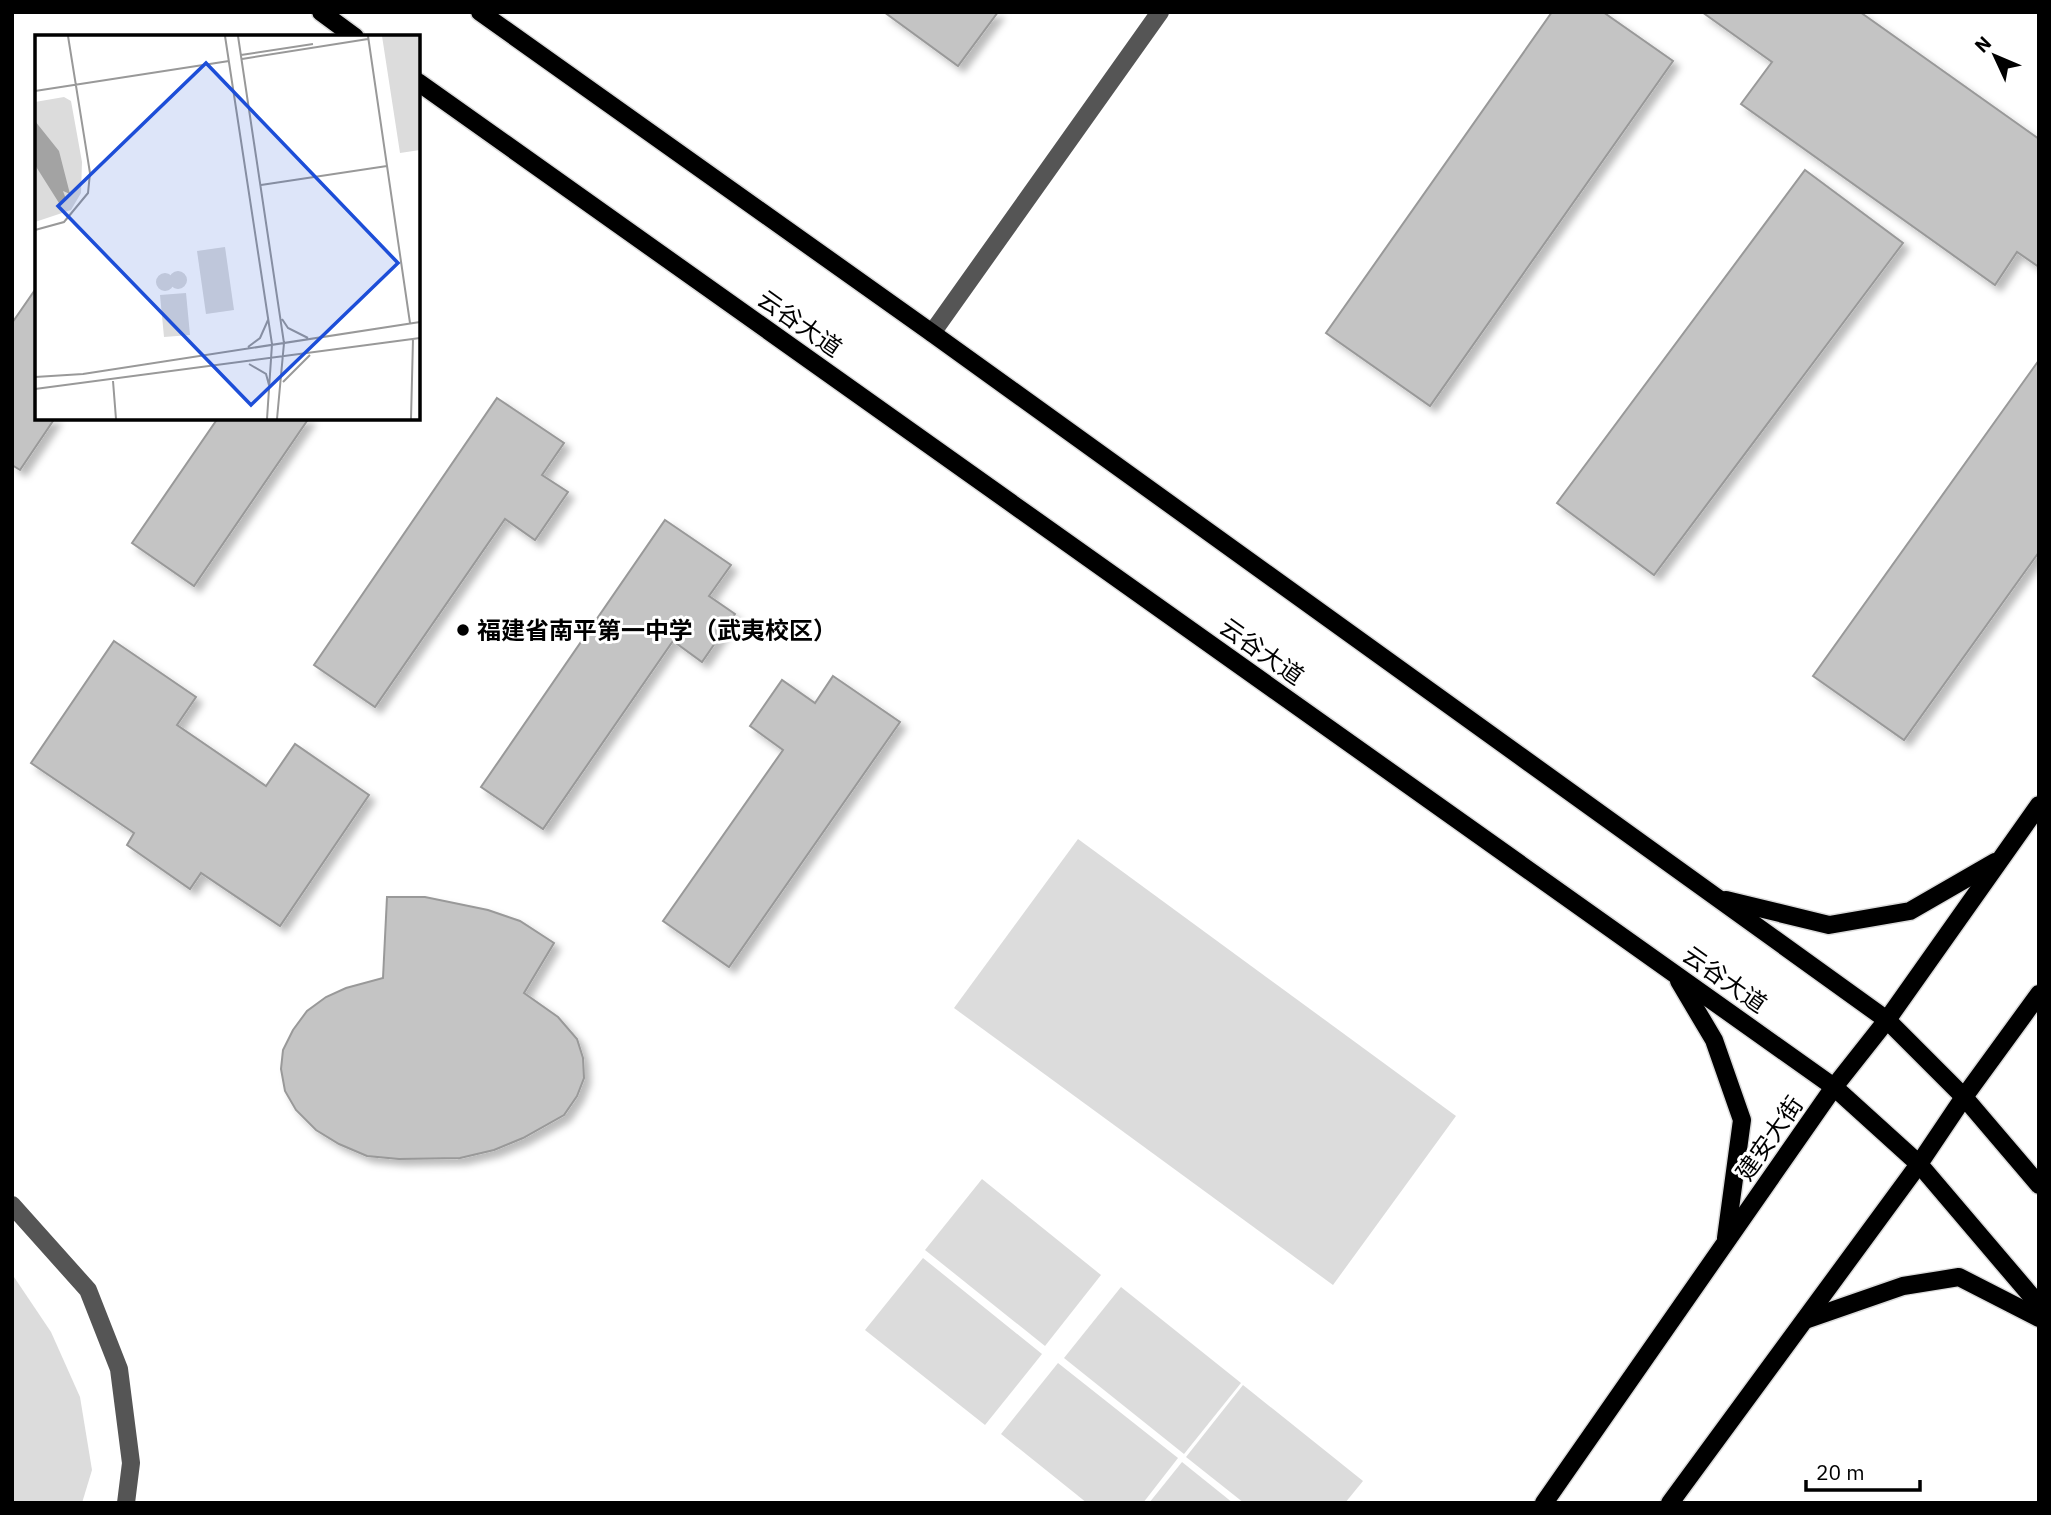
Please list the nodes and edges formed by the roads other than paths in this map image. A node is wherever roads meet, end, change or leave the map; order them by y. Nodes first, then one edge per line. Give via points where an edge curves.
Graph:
1 (321, 12) edge
2 (480, 12) edge
3 (1160, 12) edge
4 (352, 35) edge
5 (420, 83) edge
6 (932, 333) junction
7 (2039, 806) edge
8 (2001, 858) junction
9 (1716, 897) junction
10 (1675, 975) junction
11 (2039, 994) edge
12 (1887, 1020) junction
13 (1834, 1087) junction
14 (1964, 1097) junction
15 (1919, 1164) junction
16 (2039, 1185) edge
17 (12, 1205) edge
18 (1725, 1243) junction
19 (2039, 1305) edge
20 (2039, 1318) edge
21 (1805, 1320) junction
22 (126, 1503) edge
23 (1544, 1503) edge
24 (1670, 1503) edge

1 - 4 main road
2 - 6 main road
3 - 6 street
5 - 10 main road, 云谷大道
6 - 9 main road
7 - 8 main road, 建安大街
8 - 9 main road via 1910,911 1829,925
8 - 12 main road, 建安大街
9 - 12 main road
10 - 13 main road, 云谷大道
10 - 18 main road via 1714,1040 1742,1120
11 - 14 main road
12 - 13 main road, 建安大街
12 - 14 main road
13 - 15 main road, 云谷大道
13 - 18 main road, 建安大街
14 - 15 main road
14 - 16 main road
15 - 19 main road, 云谷大道
15 - 21 main road
17 - 22 street via 88,1290 119,1368 131,1463
18 - 23 main road, 建安大街
20 - 21 main road via 1959,1277 1903,1286
21 - 24 main road

